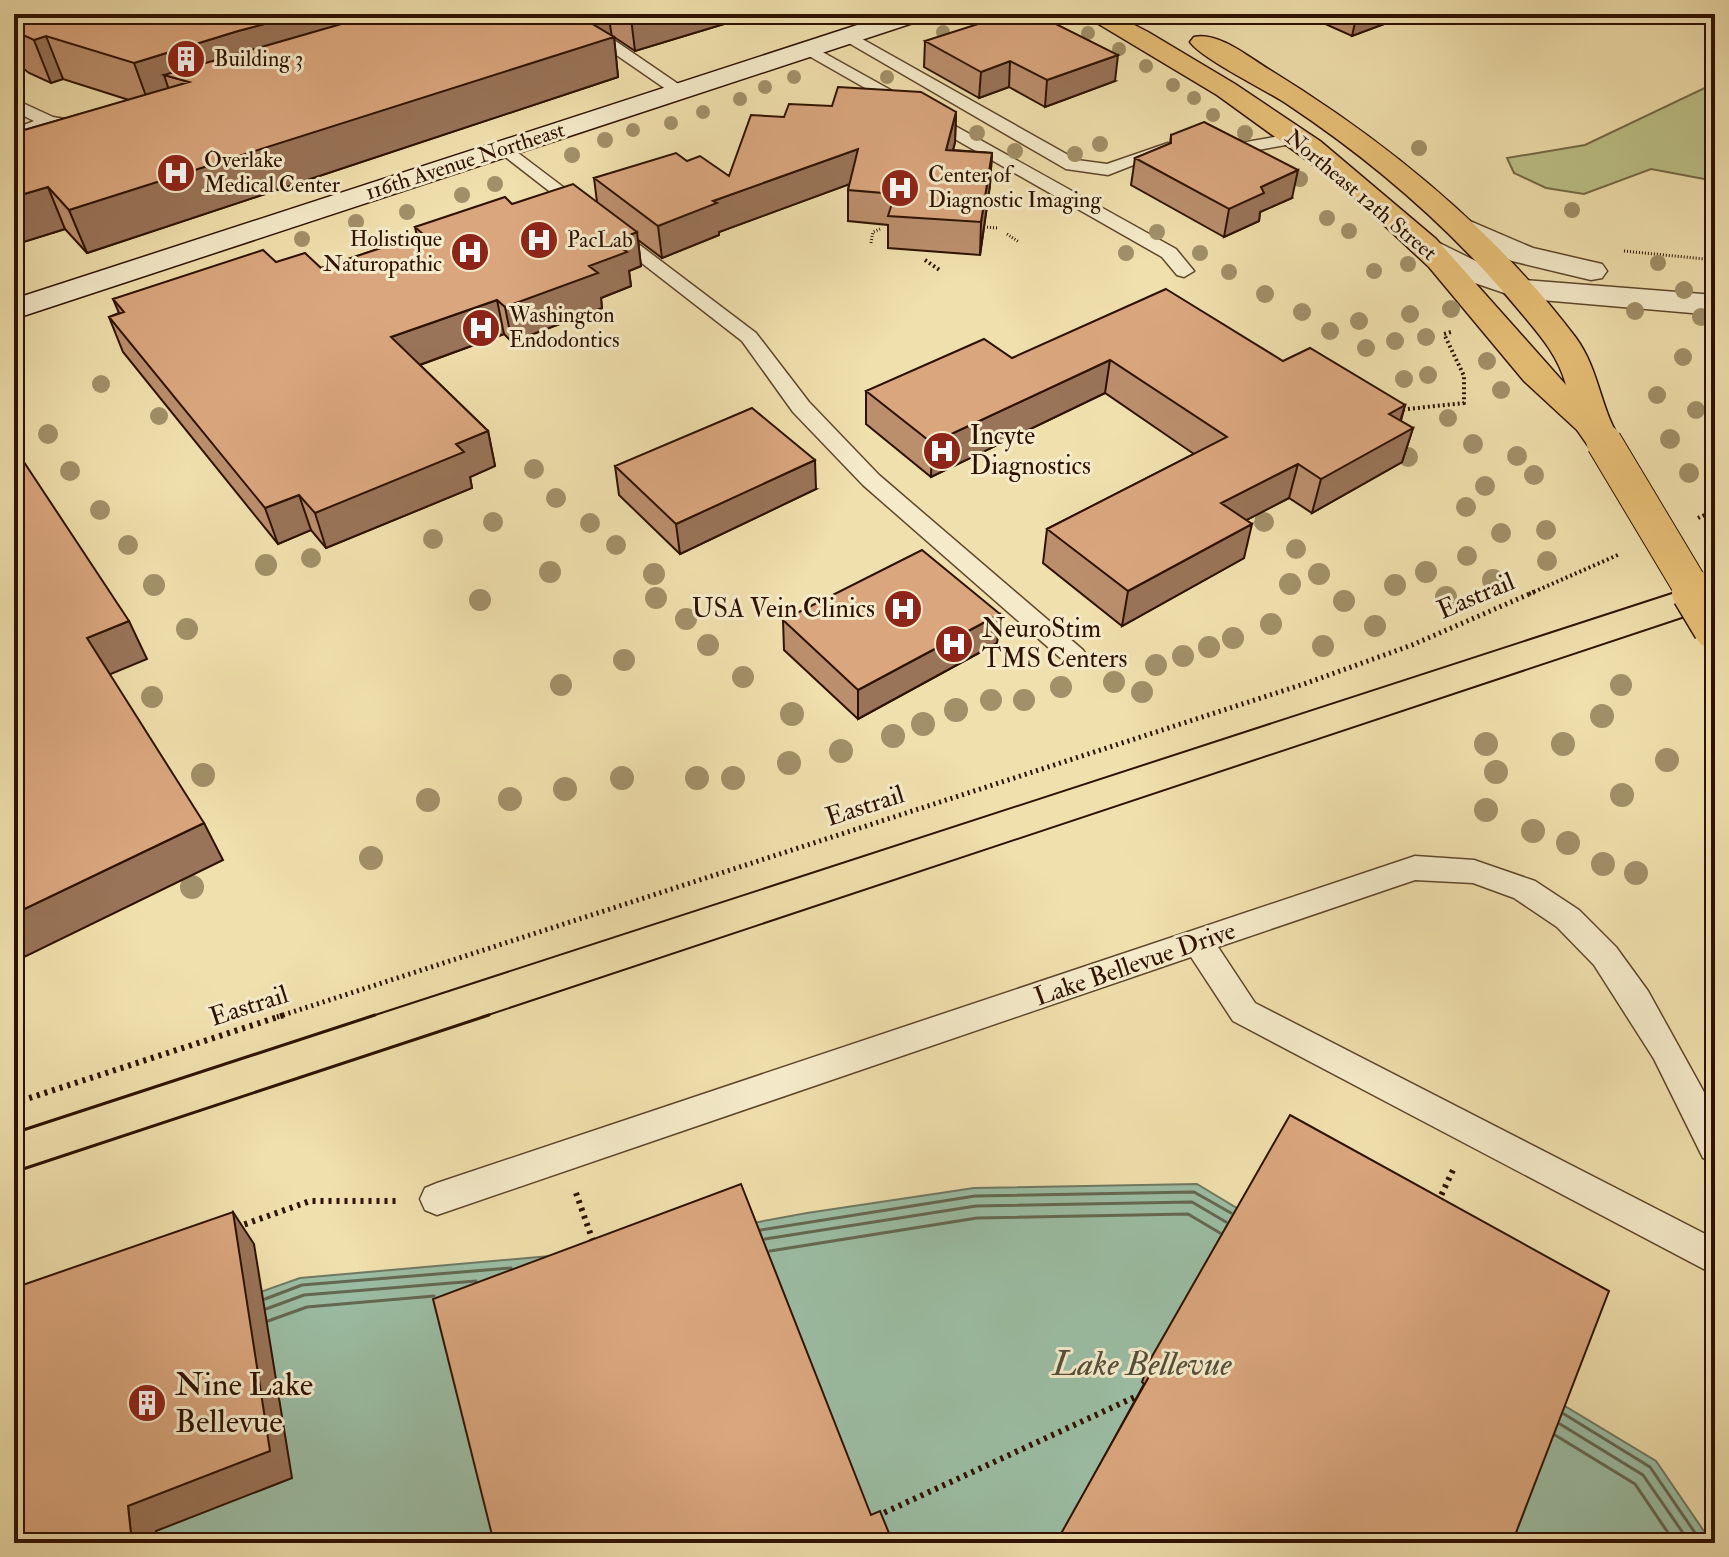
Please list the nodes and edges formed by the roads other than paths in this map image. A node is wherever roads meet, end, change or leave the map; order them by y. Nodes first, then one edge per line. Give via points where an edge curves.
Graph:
1 (565, 14) edge
2 (916, 14) edge
3 (1094, 14) edge
4 (1181, 31) dead end
5 (848, 36) junction
6 (808, 49) junction
7 (679, 90) junction
8 (14, 104) edge
9 (52, 123) junction
10 (86, 131) edge
11 (14, 137) edge
12 (1297, 138) junction
13 (505, 148) junction
14 (1458, 225) junction
15 (1425, 245) junction
16 (1184, 271) dead end
17 (1715, 280) edge
18 (1519, 289) junction
19 (1715, 305) edge
20 (14, 309) edge
21 (1598, 432) junction
22 (1715, 627) edge
23 (1074, 656) dead end
24 (1198, 942) junction
25 (1715, 1147) edge
26 (437, 1199) road end
27 (1715, 1258) edge

1 - 7 lane
2 - 5 main road, 116th Avenue Northeast
3 - 12 main road, Northeast 12th Street via 1188,66
4 - 14 main road, Northeast 12th Street via 1326,117
5 - 6 main road, 116th Avenue Northeast
5 - 12 lane via 1072,165 1108,170 1187,140 1246,147
6 - 7 main road, 116th Avenue Northeast
6 - 16 lane via 1169,253
7 - 13 main road, 116th Avenue Northeast
8 - 9 lane
9 - 10 lane
9 - 11 lane
12 - 15 main road, Northeast 12th Street
13 - 20 main road, 116th Avenue Northeast
13 - 23 lane via 749,337 801,407 871,480
14 - 17 main road via 1494,245 1554,264
14 - 18 main road, Northeast 12th Street
15 - 18 main road via 1471,271
15 - 21 main road, Northeast 12th Street via 1538,376
18 - 19 main road
18 - 21 main road, Northeast 12th Street via 1578,367
21 - 22 main road, Northeast 12th Street, bridge
24 - 25 lane, Lake Bellevue Drive via 1415,868 1443,866 1483,873 1532,893 1615,963 1649,1013
24 - 26 lane, Lake Bellevue Drive
24 - 27 lane via 1244,1012

